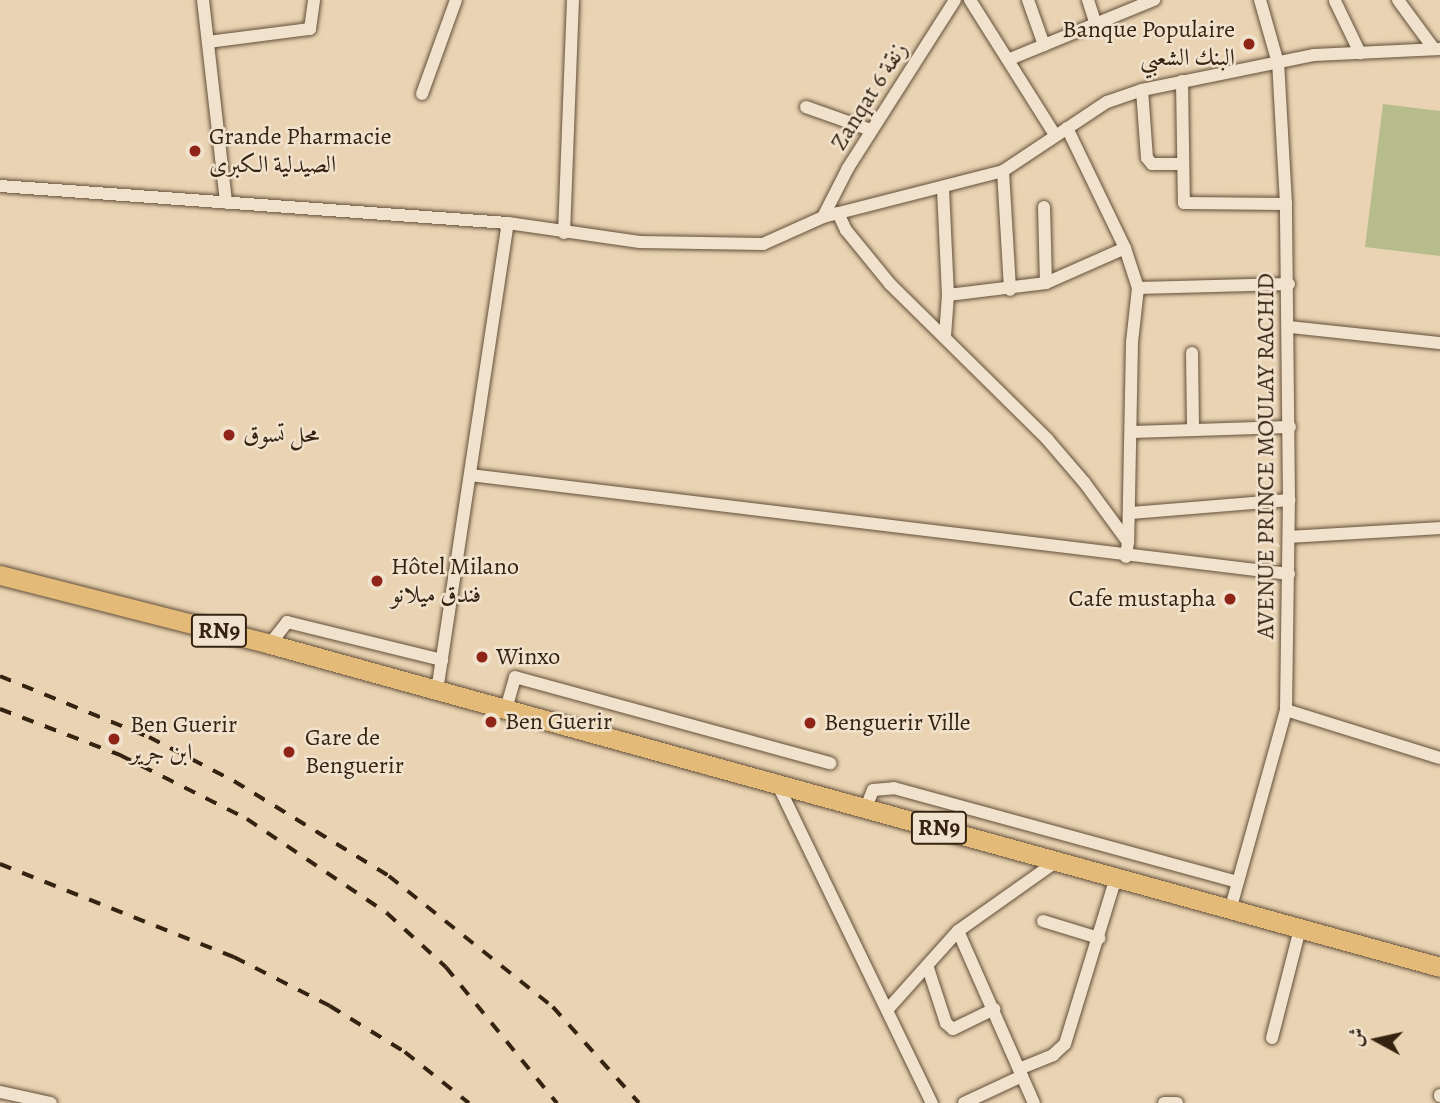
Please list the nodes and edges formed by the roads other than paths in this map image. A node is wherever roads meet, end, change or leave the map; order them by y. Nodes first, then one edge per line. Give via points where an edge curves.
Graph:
1 (204, 0) edge
2 (314, 0) edge
3 (456, 0) edge
4 (573, 0) edge
5 (955, 0) edge
6 (970, 0) edge
7 (1028, 0) edge
8 (1088, 0) edge
9 (1154, 0) edge
10 (1260, 0) edge
11 (1398, 0) edge
12 (1335, 1) edge
13 (1096, 24) junction
14 (208, 42) junction
15 (1044, 45) junction
16 (1437, 49) edge
17 (1360, 53) junction
18 (1010, 59) junction
19 (1278, 63) junction
20 (1182, 81) junction
21 (1142, 90) junction
22 (422, 94) dead end
23 (806, 107) dead end
24 (1067, 128) junction
25 (872, 130) junction
26 (1055, 135) junction
27 (1183, 164) junction
28 (1003, 171) junction
29 (0, 186) edge
30 (943, 189) junction
31 (226, 203) junction
32 (1286, 204) junction
33 (1044, 208) dead end
34 (838, 213) junction
35 (823, 217) junction
36 (508, 223) junction
37 (564, 233) junction
38 (1125, 248) junction
39 (1046, 284) junction
40 (1289, 284) junction
41 (1138, 288) junction
42 (1010, 290) junction
43 (948, 295) junction
44 (1290, 327) junction
45 (945, 336) junction
46 (1440, 343) edge
47 (1192, 353) dead end
48 (1290, 426) junction
49 (1193, 429) junction
50 (1131, 432) junction
51 (470, 475) junction
52 (1289, 500) junction
53 (1131, 513) junction
54 (1440, 528) edge
55 (1289, 537) junction
56 (1128, 542) junction
57 (1126, 557) junction
58 (1289, 574) junction
59 (0, 575) edge
60 (270, 645) junction
61 (442, 660) junction
62 (437, 691) junction
63 (506, 709) junction
64 (1286, 710) junction
65 (1440, 758) edge
66 (830, 762) dead end
67 (777, 783) junction
68 (866, 808) junction
69 (1057, 861) junction
70 (1116, 877) junction
71 (1237, 882) junction
72 (1231, 907) junction
73 (1043, 921) dead end
74 (1300, 929) junction
75 (958, 931) junction
76 (1099, 938) junction
77 (1440, 967) edge
78 (928, 968) junction
79 (888, 1009) junction
80 (995, 1009) junction
81 (1272, 1038) dead end
82 (1021, 1072) junction
83 (0, 1092) edge
84 (51, 1103) edge
85 (932, 1103) edge
86 (964, 1103) edge
87 (1034, 1103) edge
88 (1164, 1103) edge
89 (1177, 1103) edge

1 - 14 street
2 - 14 street via 310,29
3 - 22 street
4 - 37 street
5 - 25 street, Zanqat 6 زنقة
6 - 18 street
7 - 15 street
8 - 13 street
9 - 13 street
10 - 19 street, AVENUE PRINCE MOULAY RACHID
11 - 16 street
12 - 17 street
13 - 15 street
14 - 31 street
15 - 18 street
16 - 17 street
17 - 19 street
18 - 26 street
19 - 20 street
19 - 32 street, AVENUE PRINCE MOULAY RACHID
20 - 21 street
20 - 27 street
21 - 24 street via 1107,102
21 - 27 street via 1147,158 1152,164
23 - 25 street
24 - 26 street
24 - 38 street
25 - 35 street, Zanqat 6 زنقة
26 - 28 street
27 - 32 street via 1185,204
28 - 30 street
28 - 42 street
29 - 31 street
30 - 34 street
30 - 43 street
31 - 36 street
32 - 40 street, AVENUE PRINCE MOULAY RACHID
33 - 39 street
34 - 35 street
34 - 45 street via 846,230 890,284
35 - 37 street via 763,244 693,246
36 - 37 street
36 - 51 street
38 - 39 street
38 - 41 street
39 - 42 street
40 - 41 street
40 - 44 street, AVENUE PRINCE MOULAY RACHID
41 - 50 street
42 - 43 street
43 - 45 street
44 - 46 street
44 - 48 street, AVENUE PRINCE MOULAY RACHID
45 - 56 street via 1047,439
47 - 49 street
48 - 49 street
48 - 52 street, AVENUE PRINCE MOULAY RACHID
49 - 50 street
50 - 53 street
51 - 57 street
51 - 61 street
52 - 53 street
52 - 55 street, AVENUE PRINCE MOULAY RACHID
53 - 56 street
54 - 55 street
55 - 58 street, AVENUE PRINCE MOULAY RACHID
56 - 57 street
57 - 58 street
58 - 64 street, AVENUE PRINCE MOULAY RACHID
59 - 60 main road, RN9
60 - 61 street via 287,622
60 - 62 main road, RN9
61 - 62 street
62 - 63 main road, RN9
63 - 66 street via 515,677
63 - 67 main road, RN9
64 - 65 street
64 - 71 street, AVENUE PRINCE MOULAY RACHID
67 - 68 main road, RN9
67 - 79 street
68 - 69 main road, RN9
68 - 71 street via 873,790 894,788
69 - 70 main road, RN9
69 - 75 street
70 - 72 main road, RN9
70 - 76 street
71 - 72 street, AVENUE PRINCE MOULAY RACHID
72 - 74 main road, RN9
73 - 76 street
74 - 77 main road, RN9
74 - 81 street
75 - 78 street
75 - 80 street
76 - 82 street via 1065,1044
78 - 79 street
78 - 80 street via 946,1023 953,1029
79 - 85 street
80 - 82 street
82 - 86 street
82 - 87 street
83 - 84 street
88 - 89 street

